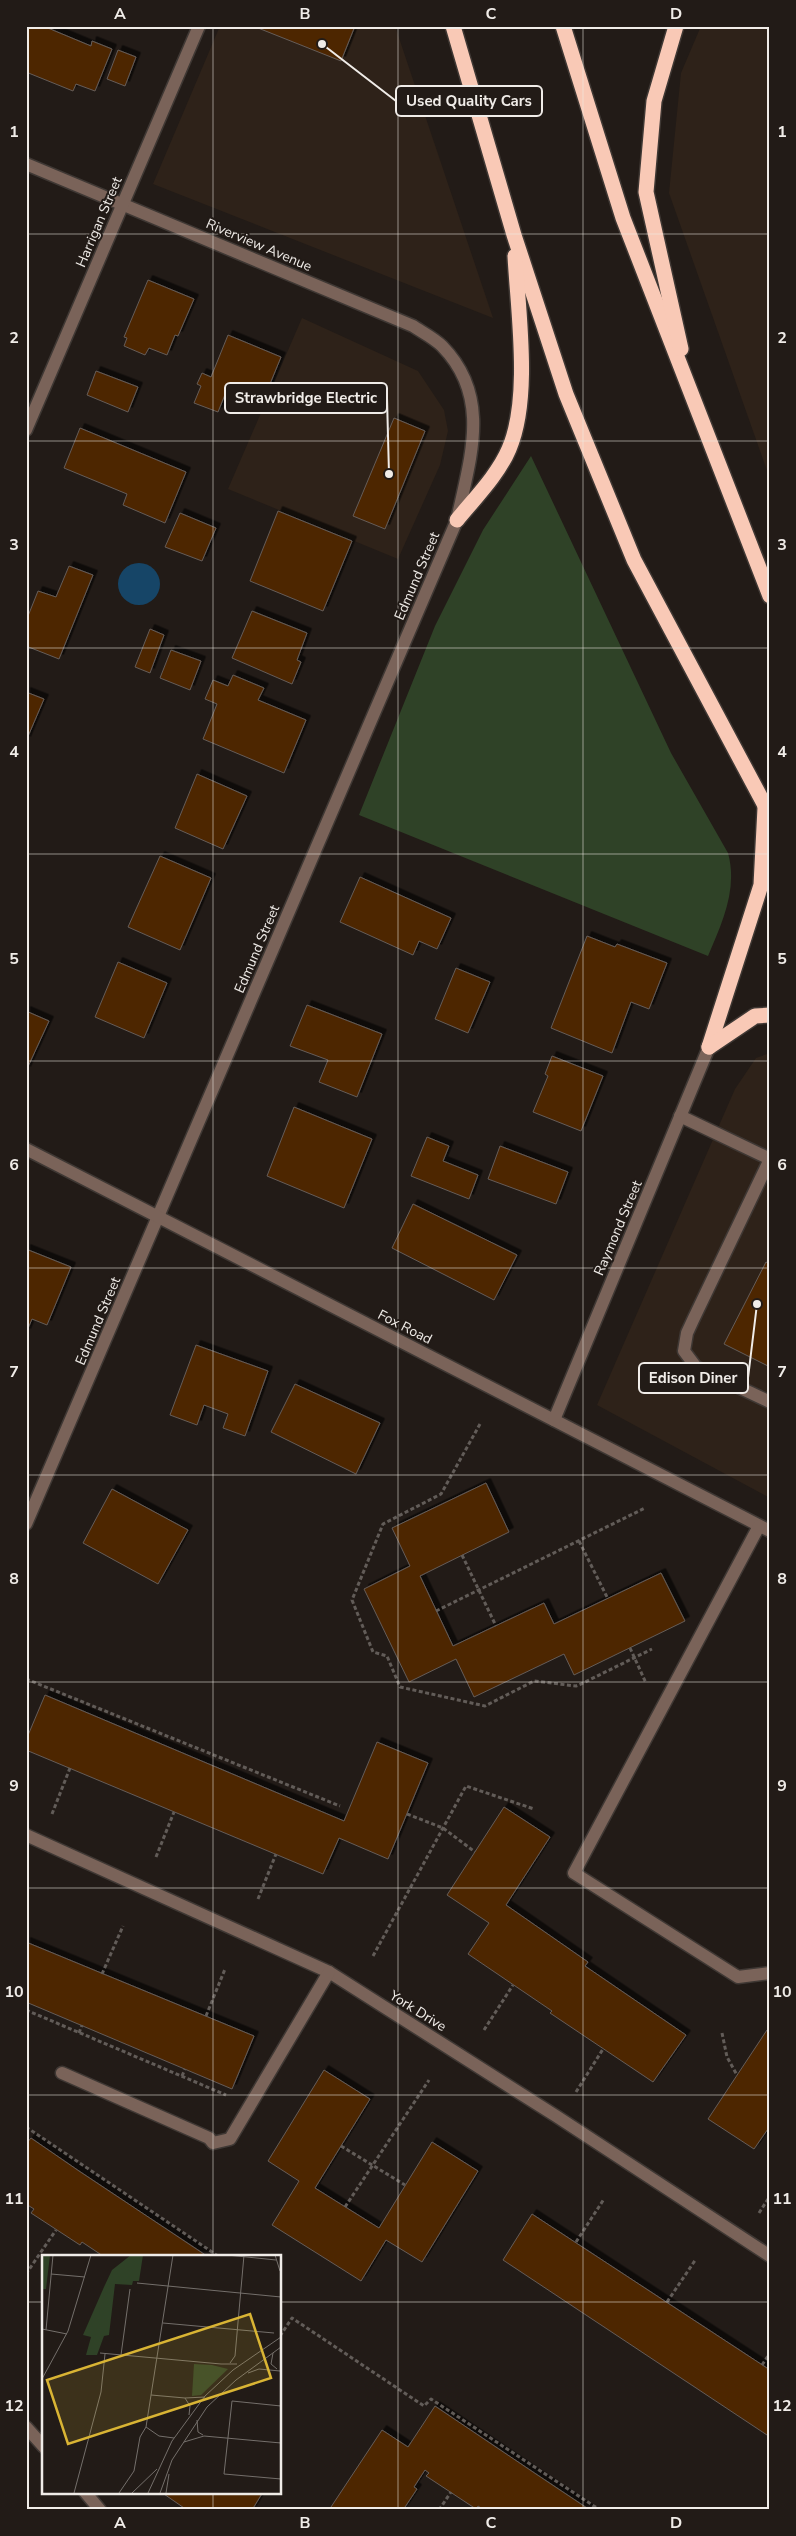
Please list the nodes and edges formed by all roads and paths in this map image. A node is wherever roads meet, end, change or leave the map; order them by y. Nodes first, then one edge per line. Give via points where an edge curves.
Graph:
1 (199, 26) edge
2 (453, 26) edge
3 (563, 26) edge
4 (676, 26) edge
5 (26, 164) edge
6 (123, 205) junction
7 (514, 235) junction
8 (465, 375) joint
9 (692, 399) junction
10 (26, 430) edge
11 (458, 520) junction
12 (770, 596) edge
13 (768, 812) edge
14 (770, 1016) edge
15 (709, 1047) junction
16 (680, 1116) junction
17 (26, 1149) edge
18 (770, 1159) edge
19 (159, 1217) junction
20 (770, 1402) edge
21 (554, 1420) junction
22 (480, 1424) dead end
23 (645, 1508) dead end
24 (26, 1524) edge
25 (764, 1529) edge
26 (579, 1541) junction
27 (462, 1555) dead end
28 (480, 1590) junction
29 (608, 1599) dead end
30 (436, 1611) dead end
31 (496, 1626) dead end
32 (630, 1648) dead end
33 (652, 1649) dead end
34 (635, 1658) junction
35 (26, 1679) edge
36 (665, 1702) junction
37 (70, 1768) dead end
38 (340, 1806) dead end
39 (534, 1809) dead end
40 (174, 1812) dead end
41 (52, 1814) dead end
42 (407, 1814) dead end
43 (443, 1828) junction
44 (26, 1835) edge
45 (475, 1852) dead end
46 (276, 1854) dead end
47 (156, 1857) dead end
48 (258, 1899) dead end
49 (123, 1926) dead end
50 (373, 1956) dead end
51 (225, 1969) dead end
52 (329, 1972) junction
53 (770, 1973) edge
54 (102, 1974) dead end
55 (513, 1984) dead end
56 (26, 2010) edge
57 (206, 2016) dead end
58 (82, 2025) dead end
59 (484, 2030) dead end
60 (79, 2033) junction
61 (722, 2033) dead end
62 (603, 2049) dead end
63 (186, 2069) dead end
64 (62, 2073) dead end
65 (737, 2075) dead end
66 (182, 2076) junction
67 (429, 2080) dead end
68 (576, 2092) dead end
69 (226, 2095) dead end
70 (26, 2127) edge
71 (341, 2146) dead end
72 (83, 2166) junction
73 (373, 2166) junction
74 (79, 2171) dead end
75 (405, 2185) dead end
76 (114, 2186) junction
77 (110, 2191) dead end
78 (770, 2196) edge
79 (604, 2199) dead end
80 (345, 2207) dead end
81 (759, 2213) dead end
82 (171, 2224) junction
83 (167, 2229) dead end
84 (56, 2230) dead end
85 (576, 2242) dead end
86 (217, 2255) edge
87 (770, 2256) edge
88 (696, 2259) dead end
89 (26, 2274) edge
90 (667, 2302) dead end
91 (281, 2334) edge
92 (770, 2353) edge
93 (762, 2365) dead end
94 (26, 2427) edge
95 (42, 2445) edge
96 (538, 2469) junction
97 (536, 2474) dead end
98 (451, 2492) dead end
99 (87, 2494) edge
100 (100, 2510) edge
101 (439, 2510) edge
102 (600, 2510) edge

1 - 6 street, Harrigan Street
2 - 7 highway
3 - 9 highway via 623,218
4 - 9 highway via 654,101 646,192
5 - 6 street, Riverview Avenue
6 - 8 street, Riverview Avenue via 413,326 441,345
6 - 10 street, Harrigan Street
7 - 11 highway via 522,376 517,419 509,449 486,486
7 - 13 highway via 566,394 634,560
8 - 11 street, Edmund Street via 474,415 472,450
9 - 12 highway
11 - 19 street, Edmund Street
13 - 15 highway via 761,885
14 - 15 highway via 755,1016
15 - 16 street, Raymond Street
16 - 18 street
16 - 21 street, Raymond Street
17 - 19 street, Fox Road
18 - 20 street via 692,1320 684,1351 696,1367
19 - 21 street, Fox Road
19 - 24 street, Edmund Street
21 - 25 street, Fox Road
22 - 34 path via 441,1494 383,1524 352,1600 373,1652 387,1656 400,1686 485,1706 534,1681 576,1686
23 - 26 path
25 - 36 street
26 - 28 path
26 - 29 path
27 - 28 path
28 - 30 path
28 - 31 path
32 - 34 path
33 - 34 path
34 - 36 path via 652,1694
35 - 38 path
36 - 53 street via 574,1873 738,1977
37 - 41 path
39 - 43 path via 466,1786
40 - 47 path
42 - 43 path
43 - 45 path
43 - 50 path
44 - 52 street, York Drive
46 - 48 path
49 - 54 path
51 - 57 path
52 - 64 street via 230,2138 213,2144 209,2138
52 - 87 street, York Drive
55 - 59 path
56 - 60 path
58 - 60 path
60 - 66 path
61 - 65 path via 727,2057
62 - 68 path
63 - 66 path
66 - 69 path
67 - 73 path
70 - 72 path
71 - 73 path
72 - 74 path
72 - 76 path
73 - 75 path
73 - 80 path
76 - 77 path
76 - 82 path
78 - 81 path
79 - 85 path
82 - 83 path
82 - 86 path
84 - 89 path
88 - 90 path
91 - 96 path via 292,2318 424,2406 431,2399
92 - 93 path
94 - 95 street
96 - 97 path
96 - 102 path
98 - 101 path
99 - 100 street

